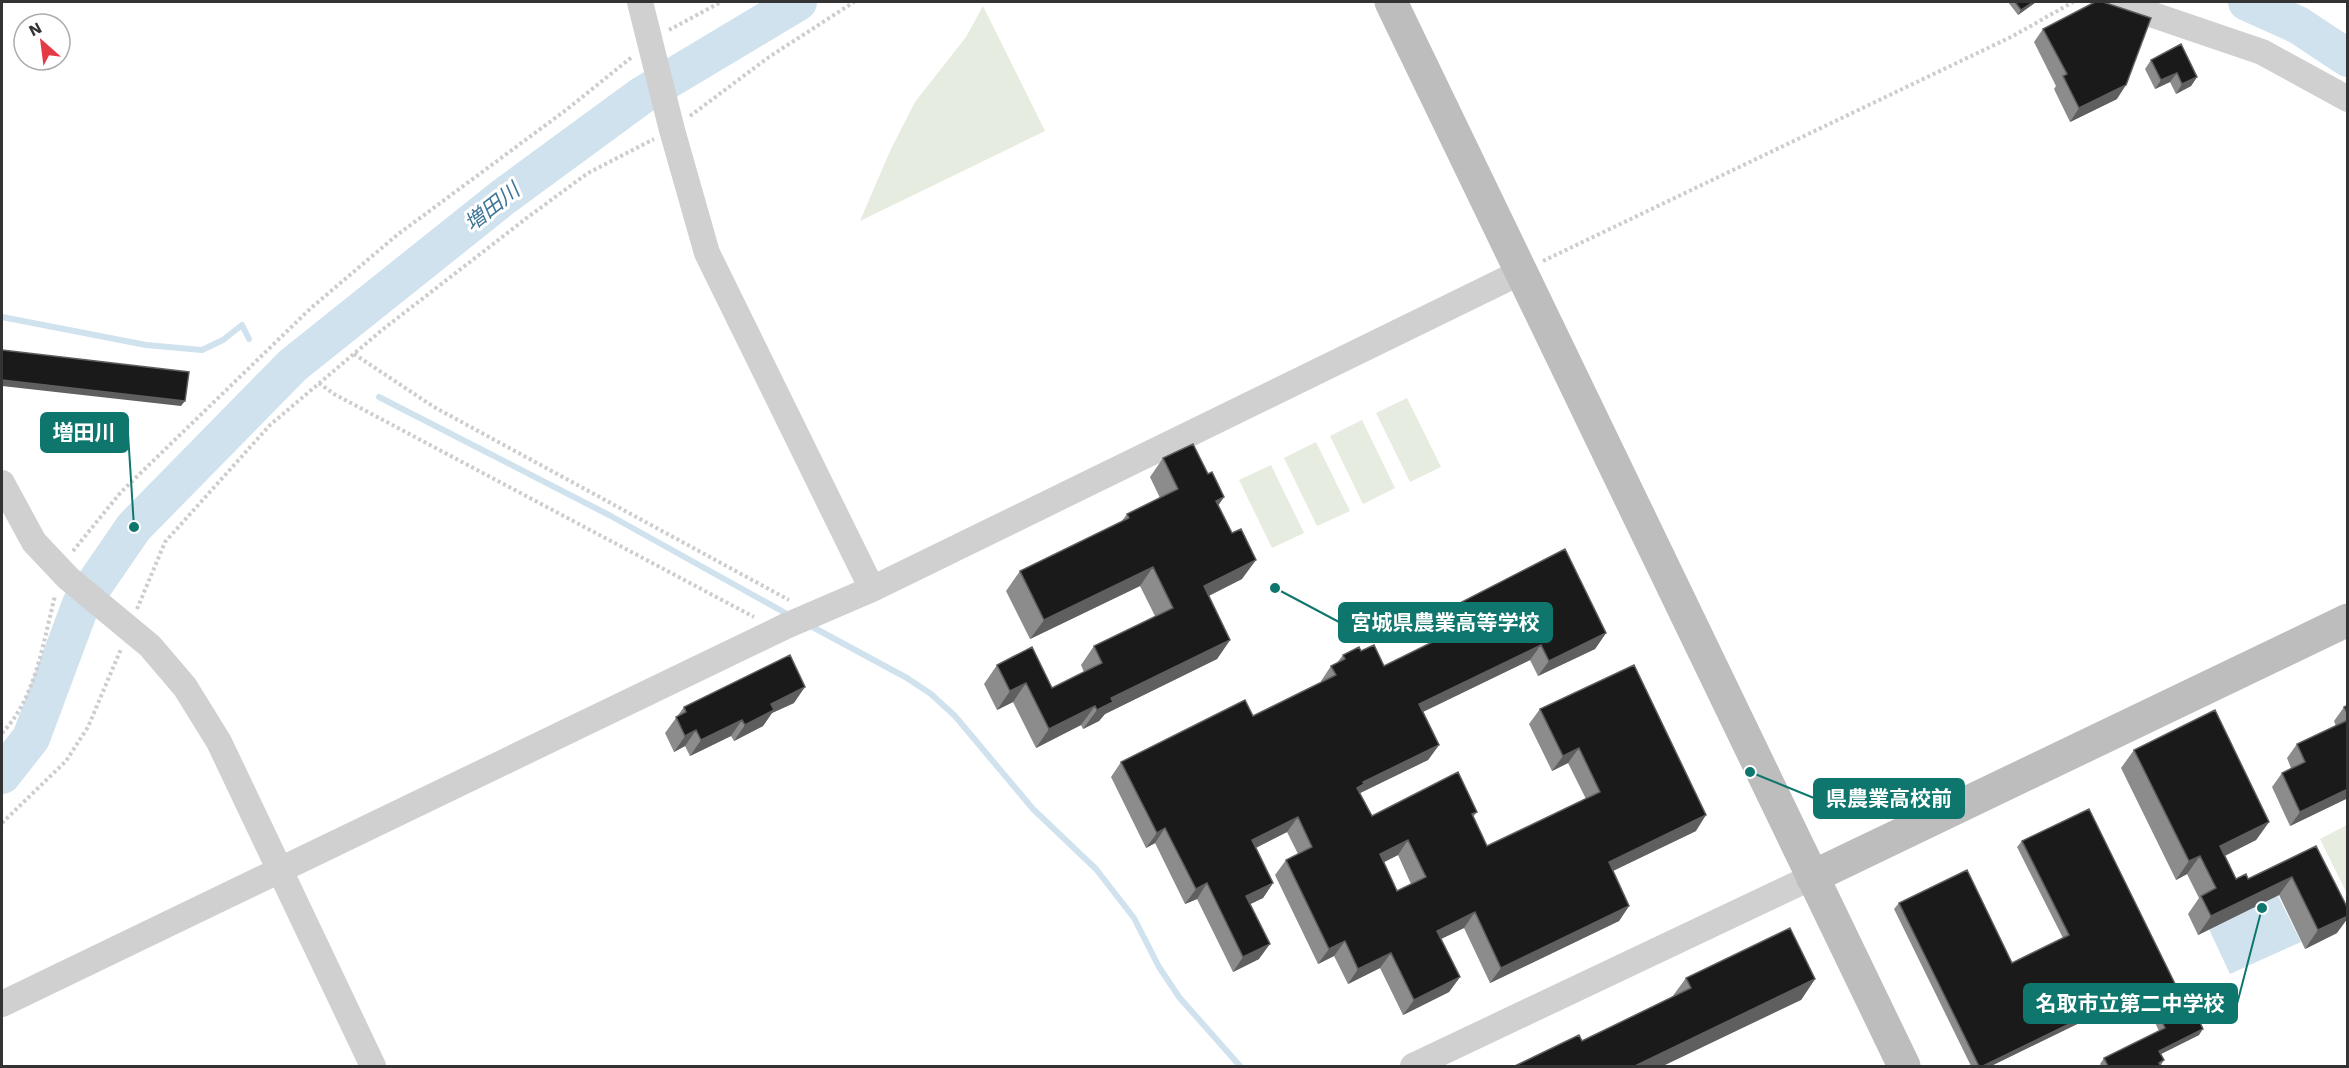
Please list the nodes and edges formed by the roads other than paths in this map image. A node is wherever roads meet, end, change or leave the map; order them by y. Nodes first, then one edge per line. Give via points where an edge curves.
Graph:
1 (640, 2) edge
2 (1391, 2) edge
3 (2115, 2) edge
4 (2348, 99) edge
5 (1521, 272) junction
6 (2, 483) edge
7 (872, 589) junction
8 (2348, 620) edge
9 (279, 870) junction
10 (1812, 877) junction
11 (2, 1004) edge
12 (373, 1066) edge
13 (1413, 1066) edge
14 (1904, 1066) edge

1 - 7 street via 706,253
2 - 5 street
3 - 4 street via 2262,52
5 - 7 street
5 - 10 street
6 - 9 street via 34,542 64,574 150,646 185,687 214,733
7 - 9 street
8 - 10 street
9 - 11 street
9 - 12 street
10 - 13 street
10 - 14 street

